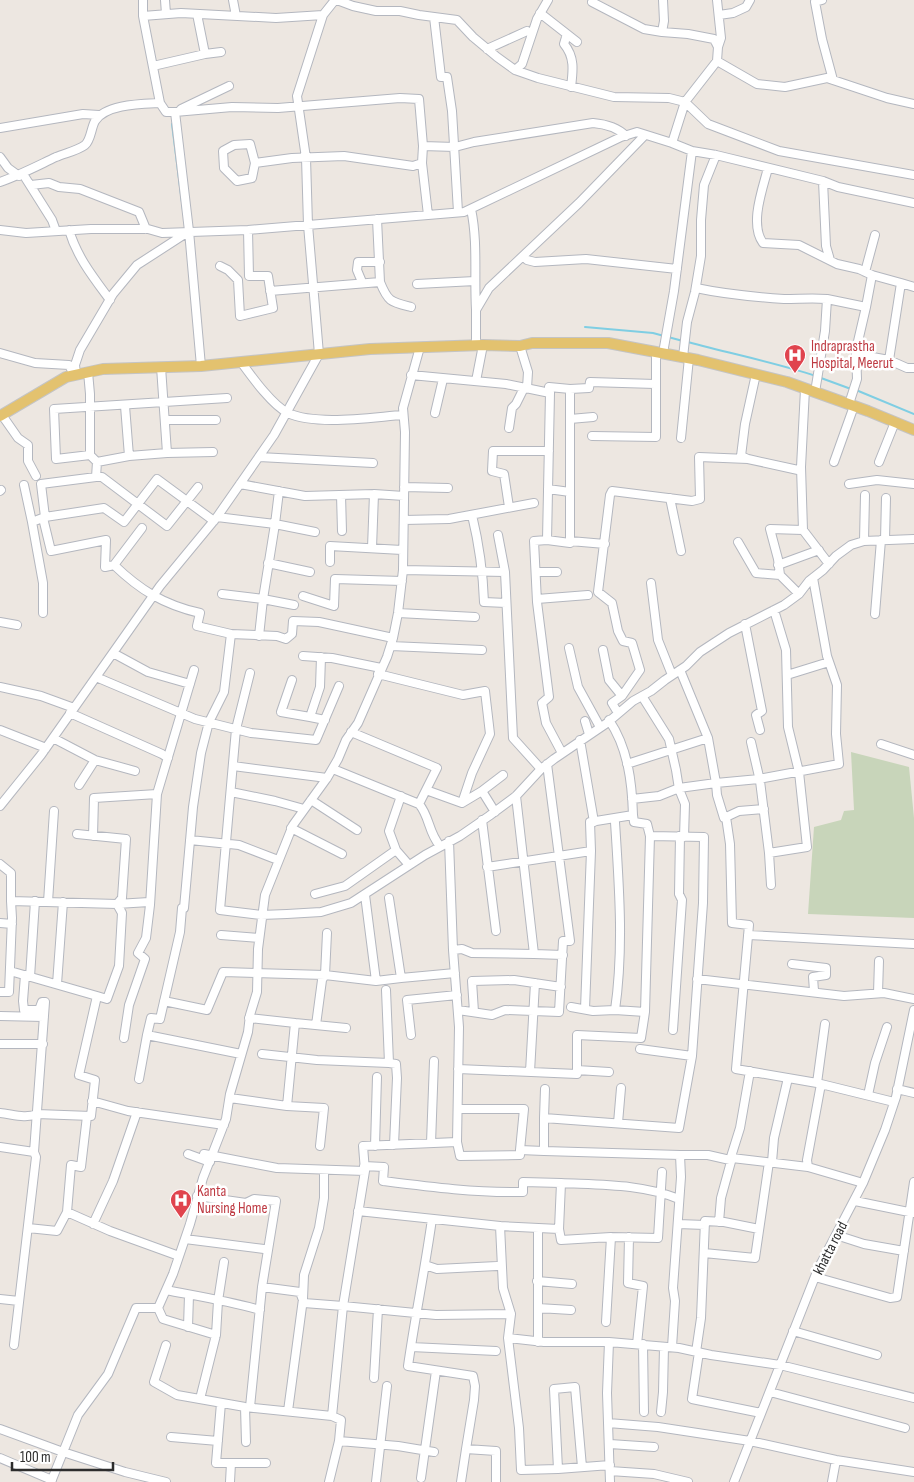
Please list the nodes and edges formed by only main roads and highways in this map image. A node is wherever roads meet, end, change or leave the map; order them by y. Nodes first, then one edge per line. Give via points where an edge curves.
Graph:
1 (1, 416) edge
2 (914, 430) edge

1 - 2 main road via 66,377 103,369 201,366 370,348 608,343 756,374 815,392

